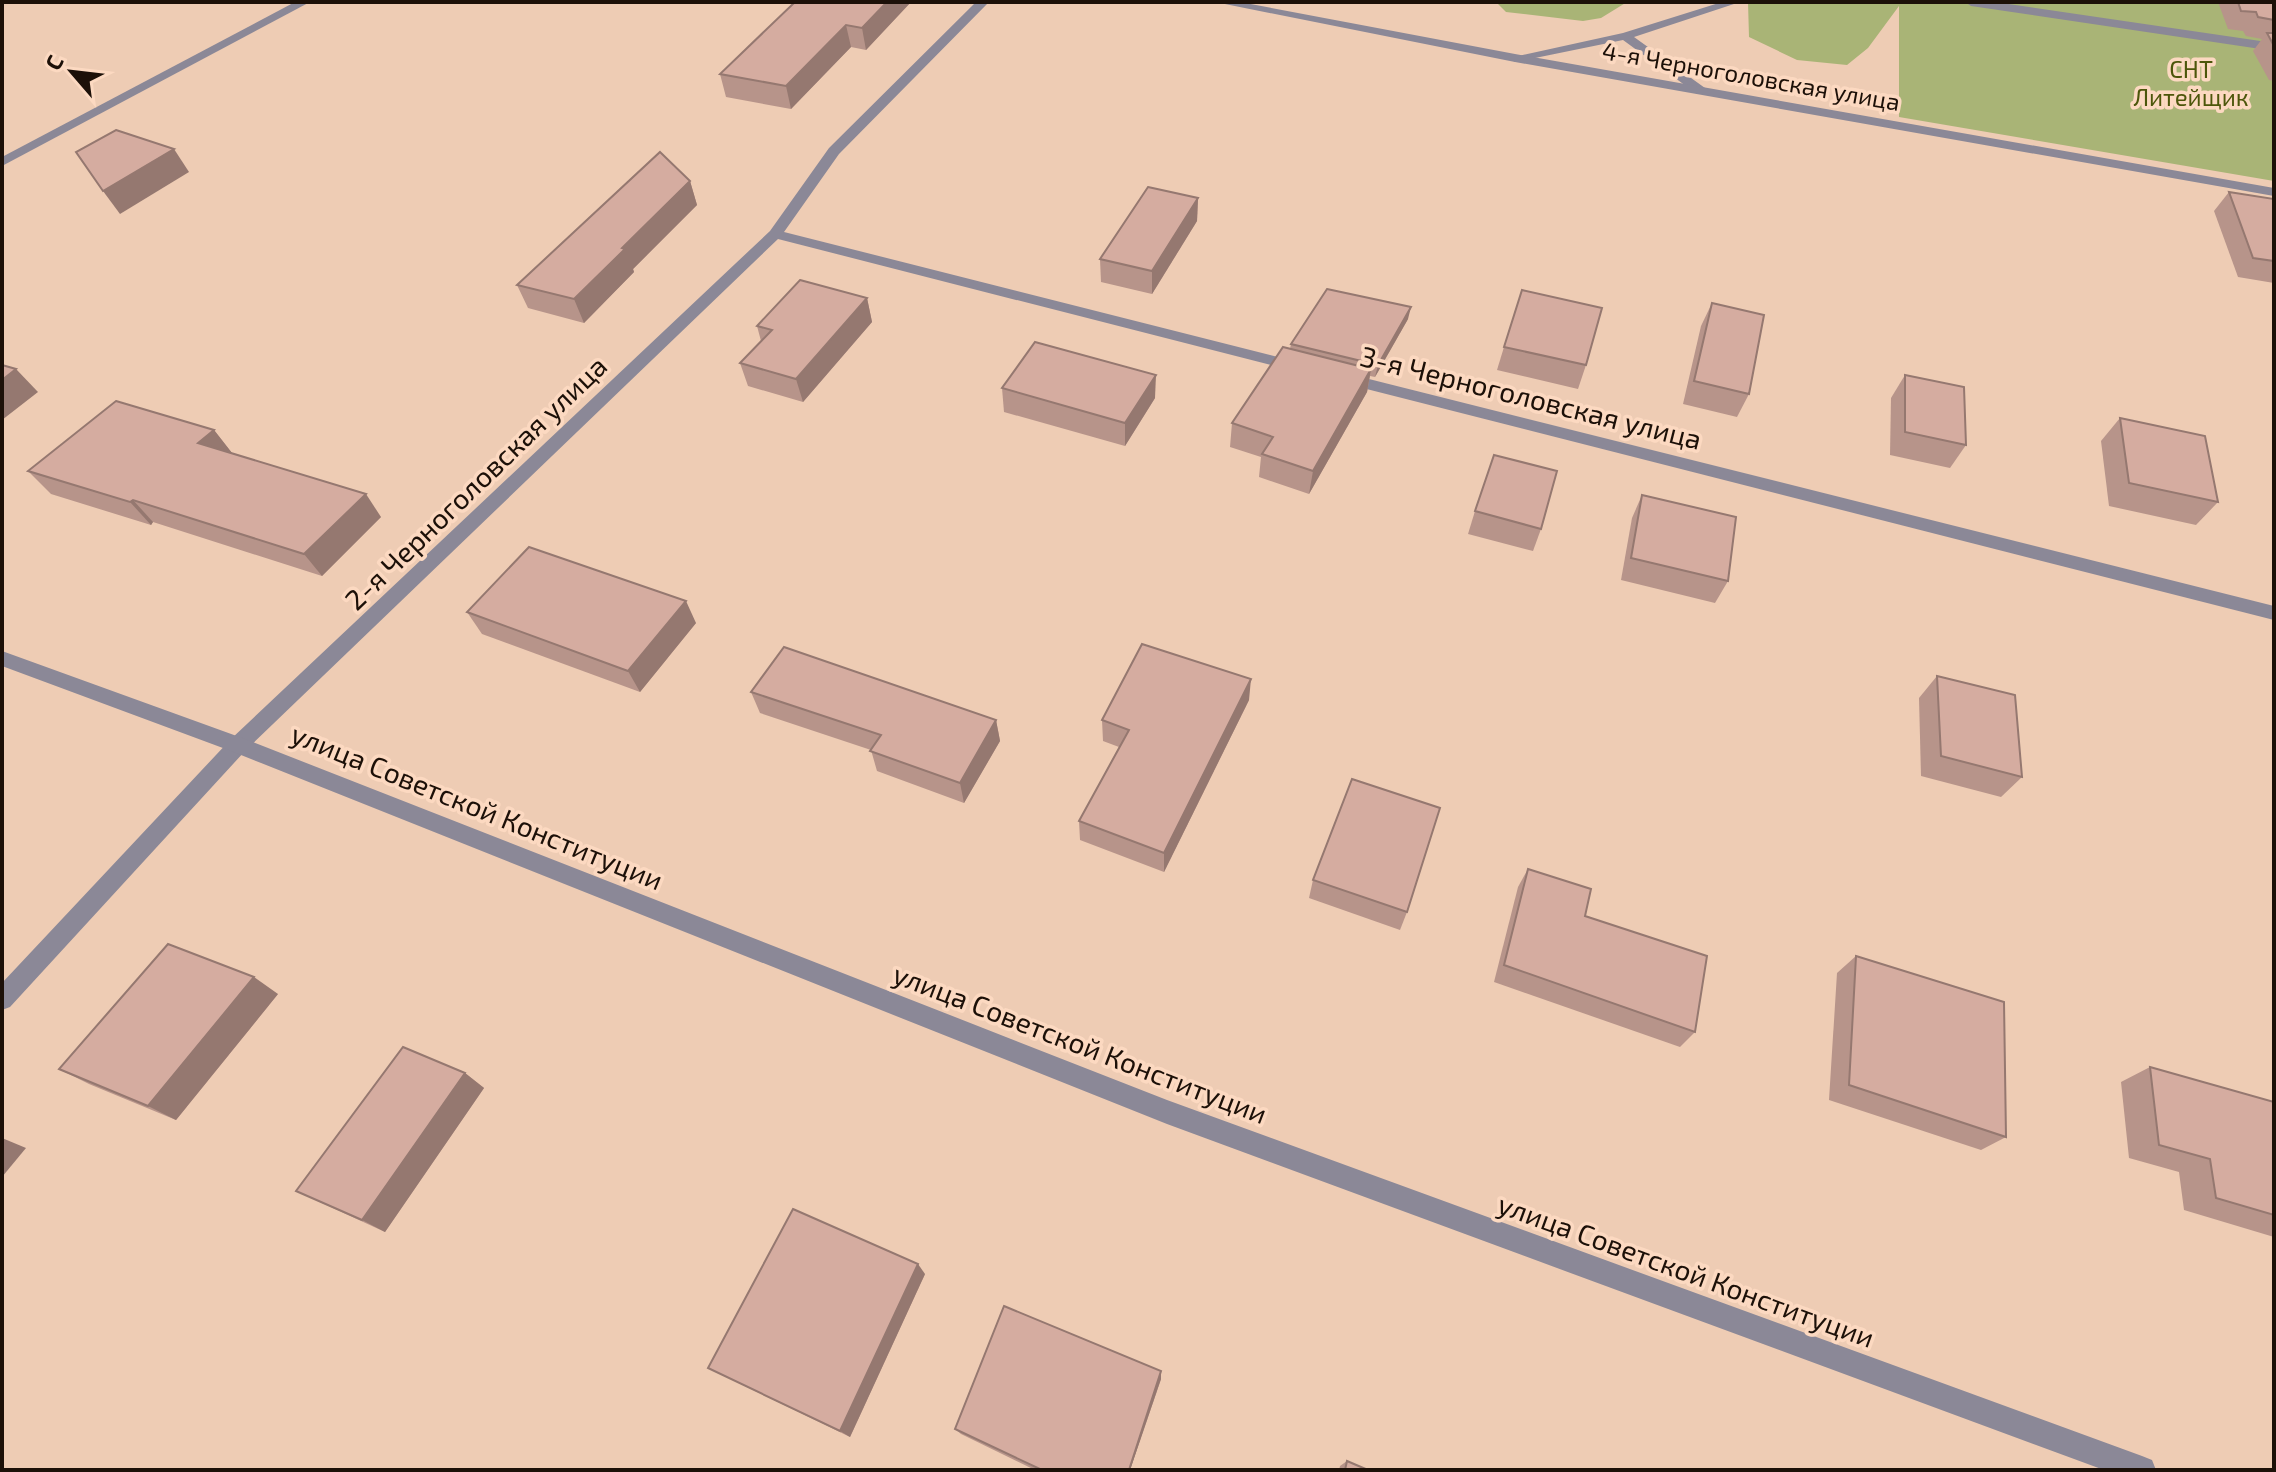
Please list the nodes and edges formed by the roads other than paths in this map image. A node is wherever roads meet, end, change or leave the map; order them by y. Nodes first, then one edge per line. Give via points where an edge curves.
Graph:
1 (304, 2) edge
2 (983, 2) edge
3 (1221, 2) edge
4 (1734, 2) edge
5 (1971, 2) edge
6 (1625, 36) junction
7 (2274, 47) edge
8 (1515, 58) junction
9 (1701, 91) junction
10 (2, 162) edge
11 (2274, 192) edge
12 (775, 234) junction
13 (2274, 613) edge
14 (2, 658) edge
15 (238, 745) junction
16 (2, 999) edge
17 (2142, 1470) edge

1 - 10 street
2 - 12 street, 2-я Черноголовская улица via 834,151
3 - 8 street, 4-я Черноголовская улица
4 - 6 street
5 - 7 street
6 - 8 street
6 - 9 street
8 - 9 street, 4-я Черноголовская улица
9 - 11 street, 4-я Черноголовская улица
12 - 13 street, 3-я Черноголовская улица
12 - 15 street, 2-я Черноголовская улица
14 - 15 street, улица Советской Конституции
15 - 16 street, 2-я Черноголовская улица
15 - 17 street, улица Советской Конституции via 1167,1112

